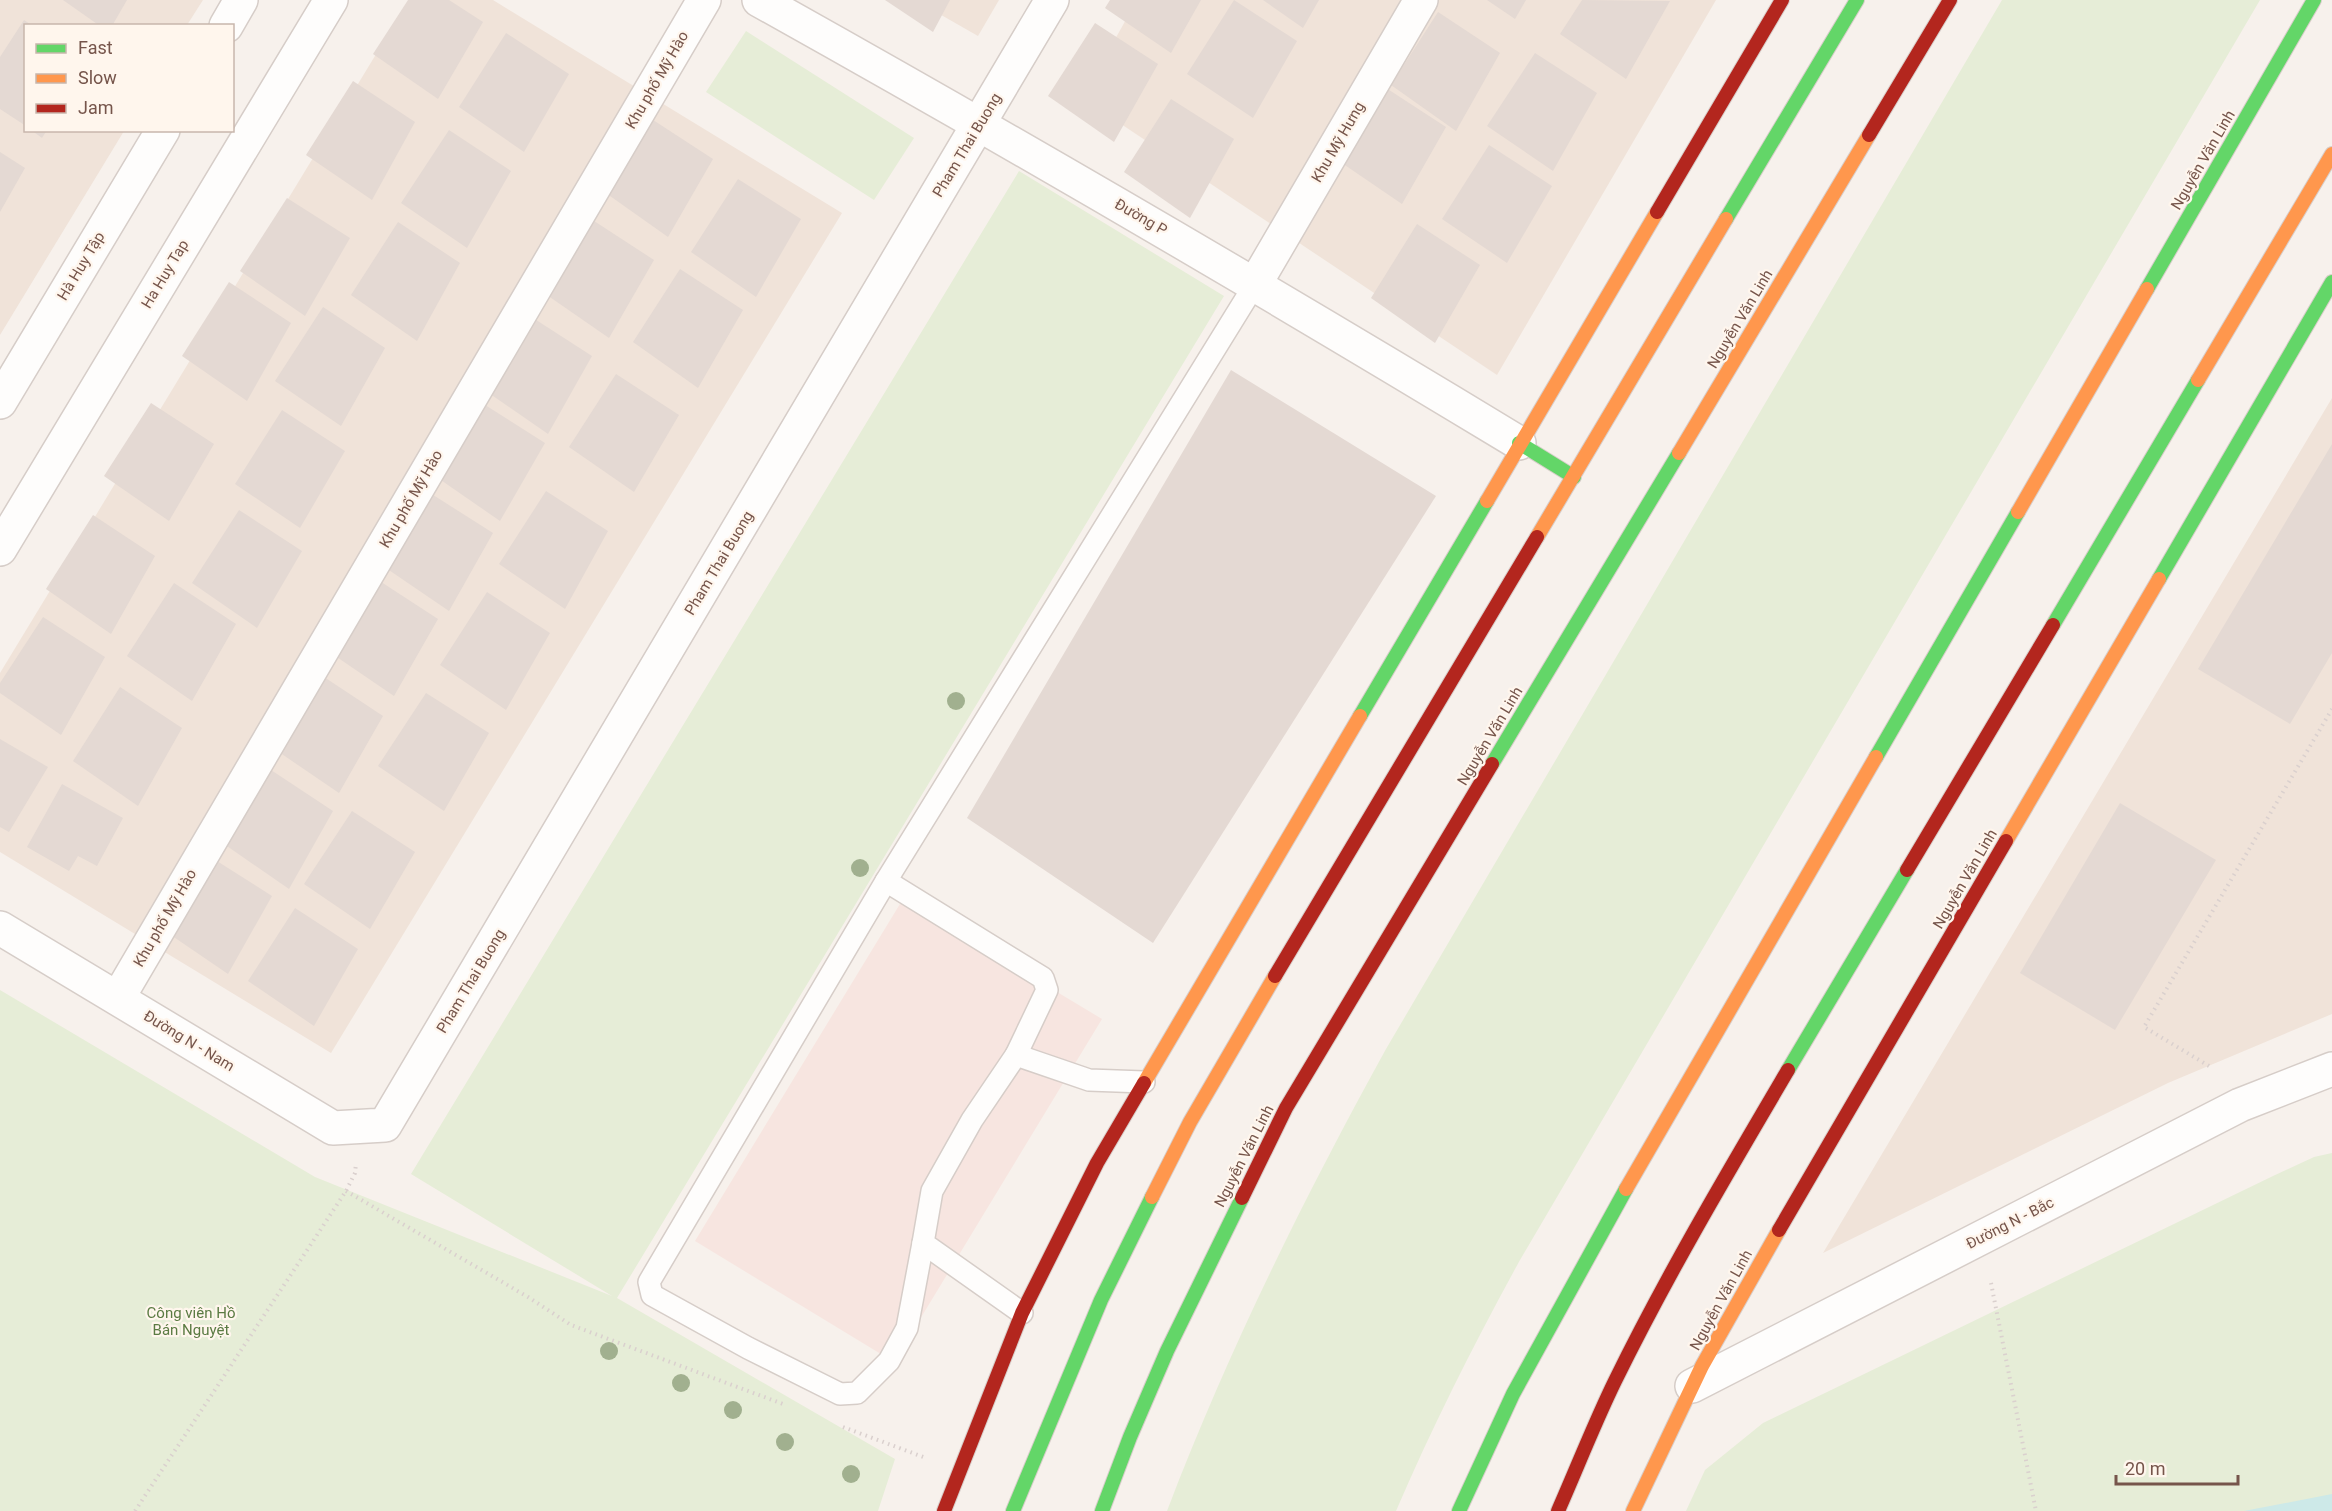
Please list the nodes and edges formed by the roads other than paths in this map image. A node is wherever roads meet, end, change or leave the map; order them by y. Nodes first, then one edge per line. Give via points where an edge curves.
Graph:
1 (241, 0) edge
2 (331, 0) edge
3 (704, 0) edge
4 (759, 0) edge
5 (1052, 0) edge
6 (1421, 0) edge
7 (1782, 0) edge
8 (1857, 0) edge
9 (1950, 0) edge
10 (2314, 0) edge
11 (227, 24) edge
12 (980, 123) junction
13 (162, 132) edge
14 (2332, 154) edge
15 (2332, 282) edge
16 (1255, 284) junction
17 (0, 402) edge
18 (1519, 443) junction
19 (1574, 477) junction
20 (0, 549) edge
21 (886, 881) junction
22 (0, 928) edge
23 (118, 998) junction
24 (1016, 1055) junction
25 (2332, 1069) edge
26 (1144, 1082) junction
27 (373, 1126) joint
28 (923, 1243) junction
29 (1022, 1313) junction
30 (1692, 1386) junction
31 (1636, 1505) edge
32 (945, 1507) edge
33 (1013, 1511) edge
34 (1102, 1511) edge
35 (1459, 1511) edge
36 (1558, 1511) edge

1 - 11 street
2 - 20 street, Ha Huy Tap
3 - 23 street, Khu phố Mỹ Hào
4 - 12 street, Đường P
5 - 12 street, Pham Thai Buong
6 - 16 street, Khu Mỹ Hưng
7 - 18 main road
8 - 19 main road
9 - 34 main road, Nguyễn Văn Linh via 1286,1108 1167,1351
10 - 35 main road, Nguyễn Văn Linh via 1641,1162 1547,1329
12 - 16 street, Đường P
12 - 27 street, Pham Thai Buong
13 - 17 street, Hà Huy Tập
14 - 36 main road via 1729,1170 1614,1383
15 - 30 main road, Nguyễn Văn Linh
16 - 18 street, Đường P
16 - 21 lane
18 - 19 main road
18 - 26 main road
19 - 33 main road via 1190,1122 1101,1300
21 - 24 lane via 1043,978 1047,990
21 - 28 lane via 649,1281 652,1295 748,1348 840,1394 857,1393 889,1361 907,1328
22 - 23 street, Đường N - Nam
23 - 27 street, Đường N - Nam via 333,1128
24 - 26 lane via 1089,1080
24 - 28 lane via 972,1120 932,1191
25 - 30 street, Đường N - Bắc via 2240,1104
26 - 29 main road via 1092,1173
28 - 29 lane
29 - 32 main road
30 - 31 main road, Nguyễn Văn Linh

